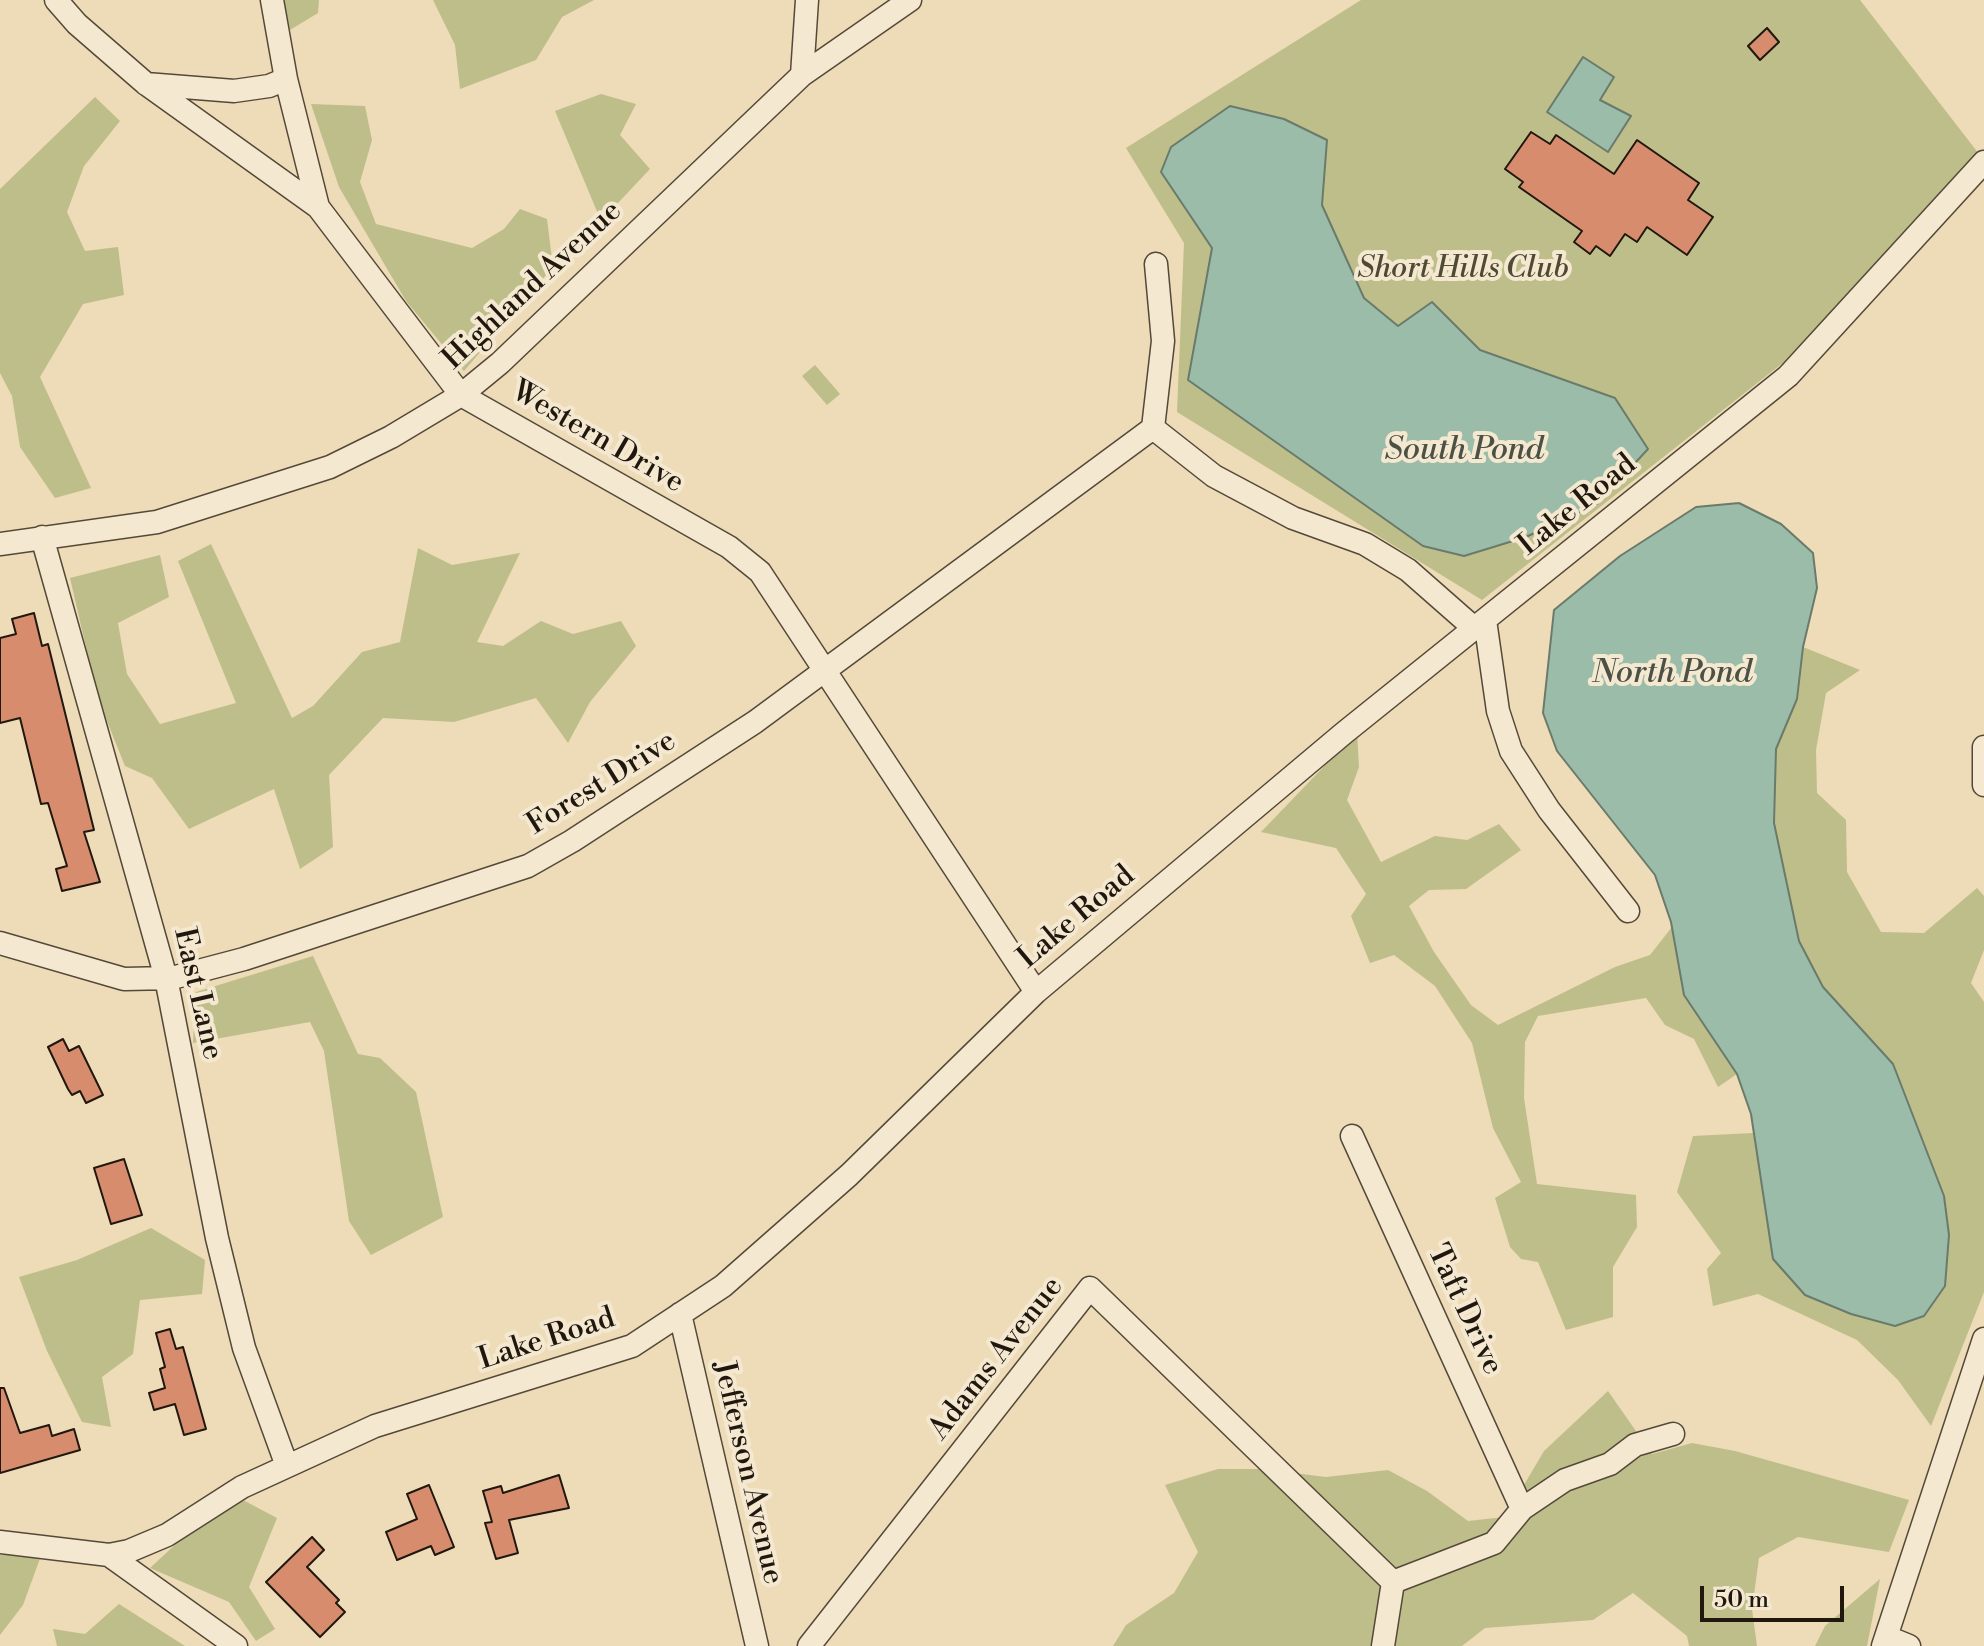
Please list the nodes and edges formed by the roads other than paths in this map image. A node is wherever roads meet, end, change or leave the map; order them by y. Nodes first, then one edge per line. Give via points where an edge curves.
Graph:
1 (56, 0) edge
2 (272, 0) edge
3 (807, 0) edge
4 (910, 0) edge
5 (802, 75) junction
6 (286, 79) junction
7 (145, 83) junction
8 (1984, 162) edge
9 (318, 207) junction
10 (1156, 264) dead end
11 (461, 395) junction
12 (1153, 428) junction
13 (42, 537) junction
14 (0, 544) edge
15 (1480, 624) junction
16 (826, 671) junction
17 (1984, 747) edge
18 (1984, 785) edge
19 (1628, 911) dead end
20 (0, 943) edge
21 (166, 978) junction
22 (1036, 992) junction
23 (1352, 1136) dead end
24 (680, 1314) junction
25 (1984, 1339) edge
26 (1673, 1434) dead end
27 (287, 1466) junction
28 (1522, 1509) junction
29 (0, 1542) edge
30 (109, 1555) junction
31 (1393, 1582) junction
32 (1885, 1642) edge
33 (236, 1646) edge
34 (757, 1646) edge
35 (809, 1646) edge
36 (1383, 1646) edge
37 (1909, 1646) edge

1 - 7 street, Western Drive
2 - 6 street
3 - 5 street
4 - 5 street, Highland Avenue
5 - 11 street, Highland Avenue
6 - 7 street via 234,91
6 - 9 street
7 - 9 street, Western Drive
8 - 15 street, Lake Road via 1788,376
9 - 11 street, Western Drive
10 - 12 street via 1163,341
11 - 13 street, Highland Avenue via 330,467 157,522
11 - 16 street, Western Drive via 729,547 760,572
12 - 15 street via 1214,476 1293,518 1365,544
12 - 16 street, Forest Drive
13 - 14 street, Highland Avenue
13 - 21 street, East Lane
15 - 19 street via 1511,751 1549,810
15 - 22 street, Lake Road
16 - 21 street, Forest Drive via 528,866 244,959
16 - 22 street, Western Drive
17 - 18 street
20 - 21 street, Forest Drive via 124,979
21 - 27 street, East Lane via 217,1238 241,1334
22 - 24 street, Lake Road via 849,1175 723,1286
23 - 28 street, Taft Drive
24 - 27 street, Lake Road via 632,1346 375,1426
24 - 34 street, Jefferson Avenue
25 - 32 street
26 - 28 street via 1635,1445 1610,1464 1565,1480
27 - 30 street, Lake Road via 242,1487 167,1535
28 - 31 street via 1494,1543
29 - 30 street
30 - 33 street
31 - 35 street, Adams Avenue via 1090,1288
31 - 36 street
32 - 37 street

